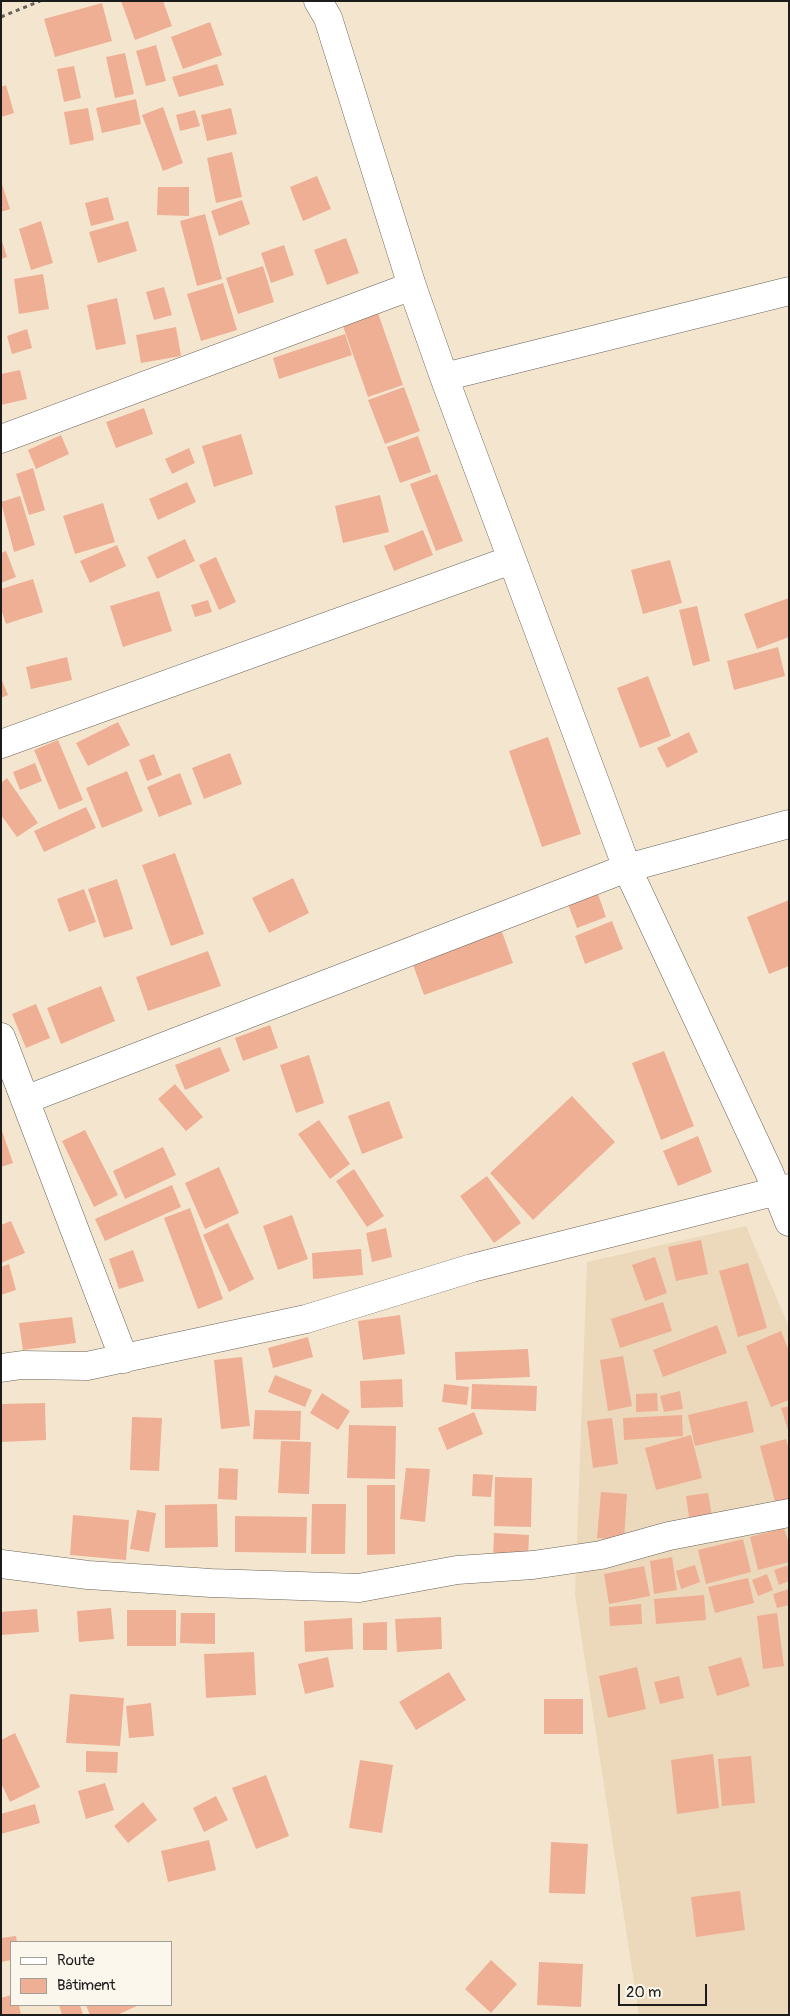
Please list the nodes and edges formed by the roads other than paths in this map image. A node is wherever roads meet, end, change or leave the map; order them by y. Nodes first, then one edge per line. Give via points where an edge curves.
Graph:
1 (318, 1) edge
2 (412, 286) junction
3 (789, 291) edge
4 (444, 377) junction
5 (1, 439) edge
6 (511, 560) junction
7 (1, 744) edge
8 (789, 824) edge
9 (627, 868) junction
10 (1, 1037) edge
11 (25, 1100) junction
12 (789, 1188) edge
13 (789, 1222) edge
14 (124, 1359) junction
15 (1, 1368) edge
16 (789, 1513) edge
17 (1, 1564) edge

1 - 2 street via 328,18
2 - 4 street
2 - 5 street
3 - 4 street
4 - 6 street
6 - 7 street
6 - 9 street
8 - 9 street
9 - 11 street
9 - 13 street via 769,1172
10 - 11 street
11 - 14 street
12 - 14 street via 472,1268 306,1319
14 - 15 street via 87,1366 22,1365
16 - 17 street via 668,1536 601,1555 533,1565 457,1570 358,1588 88,1575

